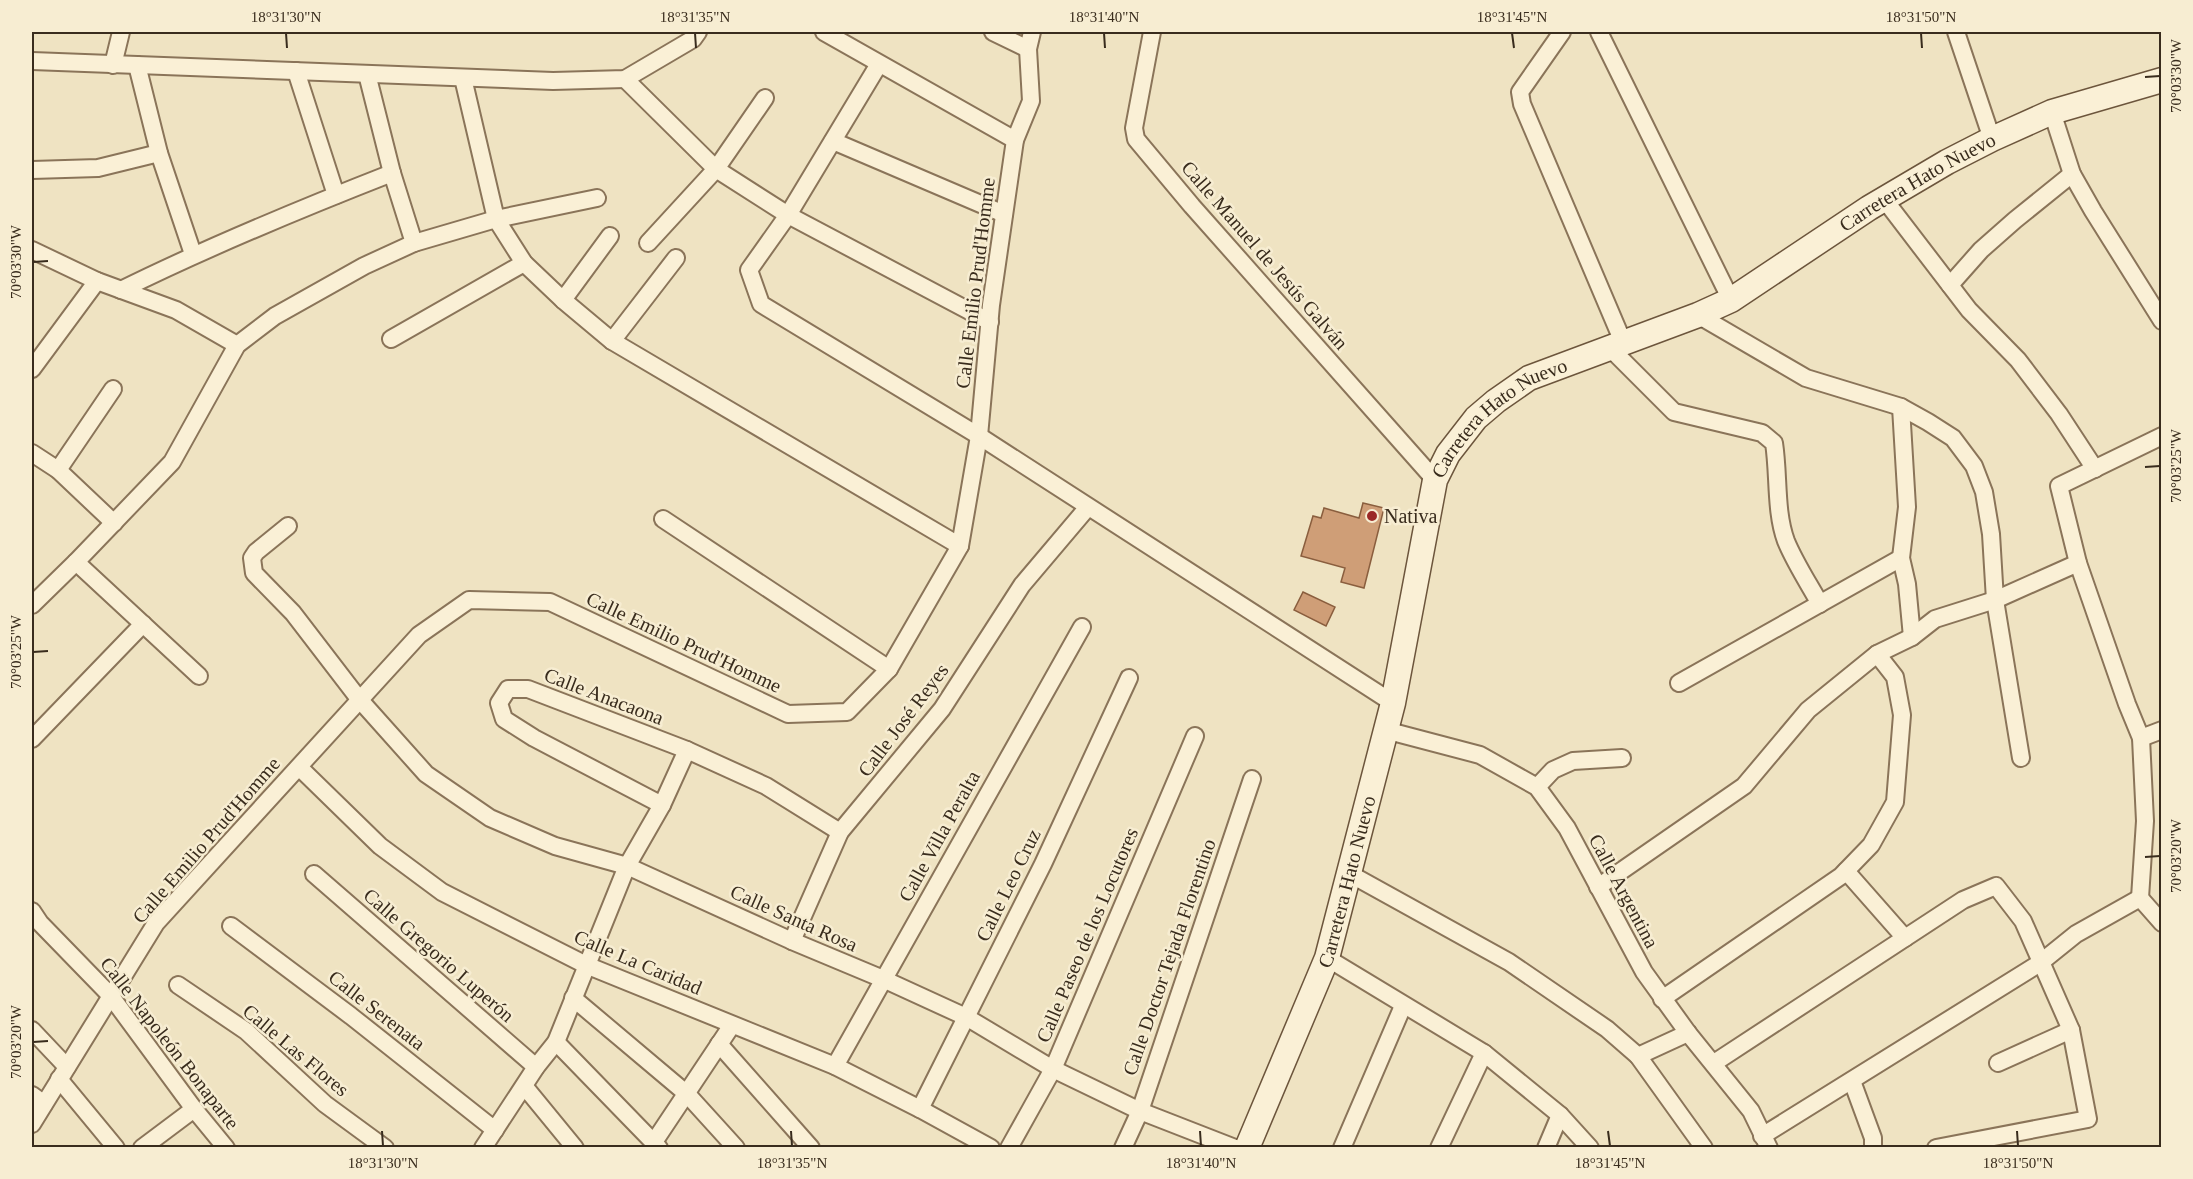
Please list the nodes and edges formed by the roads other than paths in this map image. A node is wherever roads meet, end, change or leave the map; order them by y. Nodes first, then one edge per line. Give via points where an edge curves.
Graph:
1 (121, 32) edge
2 (824, 32) edge
3 (993, 32) edge
4 (1032, 32) edge
5 (1152, 32) edge
6 (1562, 32) edge
7 (1599, 32) edge
8 (1956, 32) edge
9 (692, 34) edge
10 (1028, 49) junction
11 (32, 61) edge
12 (879, 64) junction
13 (113, 65) junction
14 (137, 65) junction
15 (296, 71) junction
16 (367, 74) junction
17 (463, 78) junction
18 (625, 79) junction
19 (2162, 80) edge
20 (765, 98) dead end
21 (2052, 112) junction
22 (1992, 139) junction
23 (1015, 140) junction
24 (832, 141) junction
25 (159, 153) junction
26 (716, 169) junction
27 (32, 170) edge
28 (392, 173) junction
29 (2072, 174) junction
30 (336, 195) junction
31 (597, 198) dead end
32 (1884, 199) junction
33 (788, 214) junction
34 (1004, 214) junction
35 (496, 219) junction
36 (610, 236) dead end
37 (414, 243) junction
38 (648, 243) dead end
39 (32, 250) edge
40 (193, 255) junction
41 (676, 258) dead end
42 (524, 263) junction
43 (97, 281) junction
44 (1950, 285) junction
45 (122, 290) junction
46 (563, 300) junction
47 (1731, 300) junction
48 (1698, 315) junction
49 (2162, 321) edge
50 (990, 322) junction
51 (392, 339) dead end
52 (612, 340) junction
53 (237, 345) junction
54 (1616, 345) junction
55 (32, 369) edge
56 (113, 389) dead end
57 (1901, 407) junction
58 (979, 436) junction
59 (2162, 436) edge
60 (32, 453) edge
61 (2095, 469) junction
62 (58, 470) junction
63 (1435, 480) junction
64 (1089, 507) junction
65 (663, 519) dead end
66 (114, 523) junction
67 (288, 526) dead end
68 (960, 546) junction
69 (1901, 558) junction
70 (76, 562) junction
71 (2078, 563) junction
72 (1995, 600) junction
73 (1820, 604) junction
74 (32, 605) edge
75 (143, 624) junction
76 (1082, 627) dead end
77 (1912, 637) junction
78 (1877, 654) junction
79 (888, 669) junction
80 (199, 676) dead end
81 (1129, 678) dead end
82 (1679, 683) dead end
83 (359, 699) junction
84 (1394, 703) junction
85 (1385, 730) junction
86 (2162, 730) edge
87 (1195, 735) dead end
88 (2141, 738) junction
89 (32, 739) edge
90 (687, 750) junction
91 (1623, 758) dead end
92 (2021, 758) dead end
93 (299, 766) junction
94 (1252, 778) dead end
95 (1537, 787) junction
96 (662, 805) junction
97 (840, 832) junction
98 (627, 866) junction
99 (1846, 871) junction
100 (314, 874) dead end
101 (1350, 874) junction
102 (1598, 887) junction
103 (2140, 898) junction
104 (32, 911) edge
105 (2162, 923) edge
106 (231, 926) dead end
107 (1905, 938) junction
108 (792, 941) junction
109 (1327, 958) junction
110 (2040, 963) junction
111 (586, 964) junction
112 (883, 979) junction
113 (178, 985) dead end
114 (110, 995) junction
115 (573, 998) junction
116 (1662, 999) junction
117 (1403, 1006) junction
118 (966, 1017) junction
119 (732, 1025) junction
120 (32, 1030) edge
121 (2071, 1030) junction
122 (1688, 1033) junction
123 (556, 1042) junction
124 (718, 1044) junction
125 (1484, 1053) junction
126 (1638, 1056) junction
127 (1714, 1063) junction
128 (1998, 1063) dead end
129 (835, 1066) junction
130 (536, 1067) junction
131 (1053, 1069) junction
132 (63, 1073) junction
133 (1852, 1081) junction
134 (525, 1087) junction
135 (687, 1094) junction
136 (38, 1100) edge
137 (920, 1108) junction
138 (194, 1109) junction
139 (1140, 1111) junction
140 (1560, 1115) junction
141 (32, 1124) edge
142 (495, 1130) junction
143 (1766, 1142) edge
144 (657, 1145) edge
145 (116, 1148) edge
146 (142, 1148) edge
147 (226, 1148) edge
148 (385, 1148) edge
149 (483, 1148) edge
150 (575, 1148) edge
151 (736, 1148) edge
152 (811, 1148) edge
153 (991, 1148) edge
154 (1009, 1148) edge
155 (1123, 1148) edge
156 (1235, 1148) edge
157 (1247, 1148) edge
158 (1342, 1148) edge
159 (1439, 1148) edge
160 (1546, 1148) edge
161 (1590, 1148) edge
162 (1704, 1148) edge
163 (1873, 1148) edge
164 (1936, 1148) edge

1 - 13 street
2 - 12 street
3 - 10 street
4 - 10 street, Calle Emilio Prud'Homme
5 - 63 street, Calle Manuel de Jesús Galván via 1134,128 1136,139
6 - 54 street via 1520,92
7 - 47 street
8 - 22 street
9 - 18 street
10 - 23 street, Calle Emilio Prud'Homme via 1031,101
11 - 13 street
12 - 23 street
12 - 24 street
13 - 14 street
14 - 15 street
14 - 25 street
15 - 16 street
15 - 30 street
16 - 17 street
16 - 28 street
17 - 18 street
17 - 35 street
18 - 26 street
19 - 21 main road, Carretera Hato Nuevo
20 - 26 street
21 - 22 main road, Carretera Hato Nuevo
21 - 29 street
22 - 32 main road, Carretera Hato Nuevo
23 - 34 street, Calle Emilio Prud'Homme
24 - 33 street
24 - 34 street
25 - 27 street via 98,168
25 - 40 street
26 - 33 street
26 - 38 street
28 - 30 street
28 - 37 street
29 - 44 street via 1990,243
29 - 49 street
30 - 40 street
31 - 35 street
32 - 44 street
32 - 47 main road, Carretera Hato Nuevo
33 - 50 street
33 - 58 street via 749,270 761,304
34 - 50 street, Calle Emilio Prud'Homme
35 - 37 street
35 - 42 street
36 - 46 street
37 - 53 street via 275,316
39 - 43 street
40 - 45 street
41 - 52 street
42 - 46 street
42 - 51 street
43 - 45 street
43 - 55 street
44 - 61 street via 2018,360
45 - 53 street via 176,310
46 - 52 street
47 - 48 main road, Carretera Hato Nuevo
48 - 54 main road, Carretera Hato Nuevo
48 - 57 street via 1806,378
50 - 58 street, Calle Emilio Prud'Homme
52 - 68 street
53 - 66 street via 172,462
54 - 63 main road, Carretera Hato Nuevo via 1529,378 1496,401 1476,418 1448,454
54 - 73 street via 1674,412 1762,433 1774,443 1786,541
56 - 62 street
57 - 69 street via 1907,507
57 - 72 street via 1953,438 1974,466 1986,502
58 - 64 street
58 - 68 street, Calle Emilio Prud'Homme
59 - 61 street
60 - 62 street
61 - 71 street via 2059,486
62 - 66 street
63 - 84 main road, Carretera Hato Nuevo
64 - 84 street
64 - 97 street, Calle José Reyes via 1022,585 942,709
65 - 79 street
66 - 70 street
67 - 83 street, Calle Santa Rosa via 256,552 252,558 254,573 293,613
68 - 79 street, Calle Emilio Prud'Homme
69 - 73 street
69 - 77 street
70 - 74 street
70 - 75 street
71 - 72 street
71 - 88 street
72 - 77 street via 1935,619
72 - 92 street
73 - 82 street
75 - 80 street
75 - 89 street
76 - 112 street, Calle Villa Peralta
77 - 78 street
78 - 99 street via 1895,677 1902,716 1895,802 1871,844
78 - 102 street via 1808,710 1744,786
79 - 83 street, Calle Emilio Prud'Homme via 847,712 788,714 550,602 469,600 418,635
81 - 118 street, Calle Leo Cruz via 1043,864
83 - 93 street, Calle Emilio Prud'Homme
83 - 98 street, Calle Santa Rosa via 426,774 490,818 555,846
84 - 85 main road, Carretera Hato Nuevo
85 - 95 street, Calle Argentina via 1480,755
85 - 101 main road, Carretera Hato Nuevo
86 - 88 street
87 - 131 street, Calle Paseo de los Locutores
88 - 103 street via 2145,820
90 - 96 street
90 - 96 street, Calle Anacaona via 528,689 508,689 499,703 504,719 534,738
90 - 97 street, Calle Anacaona via 766,786
91 - 95 street via 1573,761 1553,770
93 - 111 street, Calle La Caridad via 380,846 442,892
93 - 114 street, Calle Emilio Prud'Homme via 156,923
94 - 139 street, Calle Doctor Tejada Florentino
95 - 102 street, Calle Argentina via 1567,828
96 - 98 street
97 - 108 street, Calle José Reyes
98 - 108 street, Calle Santa Rosa
98 - 111 street
99 - 107 street
99 - 116 street
100 - 130 street, Calle Gregorio Luperón
101 - 109 main road, Carretera Hato Nuevo
101 - 126 street via 1509,962 1607,1029
102 - 116 street, Calle Argentina
103 - 105 street
103 - 110 street via 2076,934
104 - 114 street, Calle Napoleón Bonaparte
106 - 142 street, Calle Serenata
107 - 110 street via 1963,900 1996,886 2023,921
107 - 127 street
108 - 112 street, Calle Santa Rosa
109 - 117 street
109 - 157 main road, Carretera Hato Nuevo
110 - 121 street
110 - 133 street
111 - 115 street
111 - 119 street, Calle La Caridad
112 - 118 street, Calle Santa Rosa
112 - 129 street, Calle Villa Peralta
113 - 148 street, Calle Las Flores via 246,1031 325,1104
114 - 132 street, Calle Emilio Prud'Homme
114 - 138 street, Calle Napoleón Bonaparte
115 - 123 street
115 - 135 street
116 - 122 street, Calle Argentina
117 - 125 street
117 - 158 street
118 - 131 street, Calle Santa Rosa
118 - 137 street, Calle Leo Cruz
119 - 124 street
119 - 129 street, Calle La Caridad
120 - 132 street
121 - 128 street
121 - 164 street via 2088,1119
122 - 126 street
122 - 127 street, Calle Argentina
123 - 130 street
123 - 144 street
124 - 135 street
124 - 152 street
125 - 140 street
125 - 159 street
126 - 162 street
127 - 143 street, Calle Argentina via 1751,1111
129 - 137 street, Calle La Caridad
130 - 134 street
131 - 139 street, Calle Santa Rosa
131 - 154 street, Calle Paseo de los Locutores
132 - 136 street, Calle Emilio Prud'Homme
132 - 145 street
133 - 143 street
133 - 163 street
134 - 142 street
134 - 150 street
135 - 144 street
135 - 151 street
136 - 141 street, Calle Emilio Prud'Homme
137 - 153 street, Calle La Caridad
138 - 146 street
138 - 147 street, Calle Napoleón Bonaparte
139 - 155 street, Calle Doctor Tejada Florentino
139 - 156 street, Calle Santa Rosa
140 - 160 street
140 - 161 street
142 - 149 street

